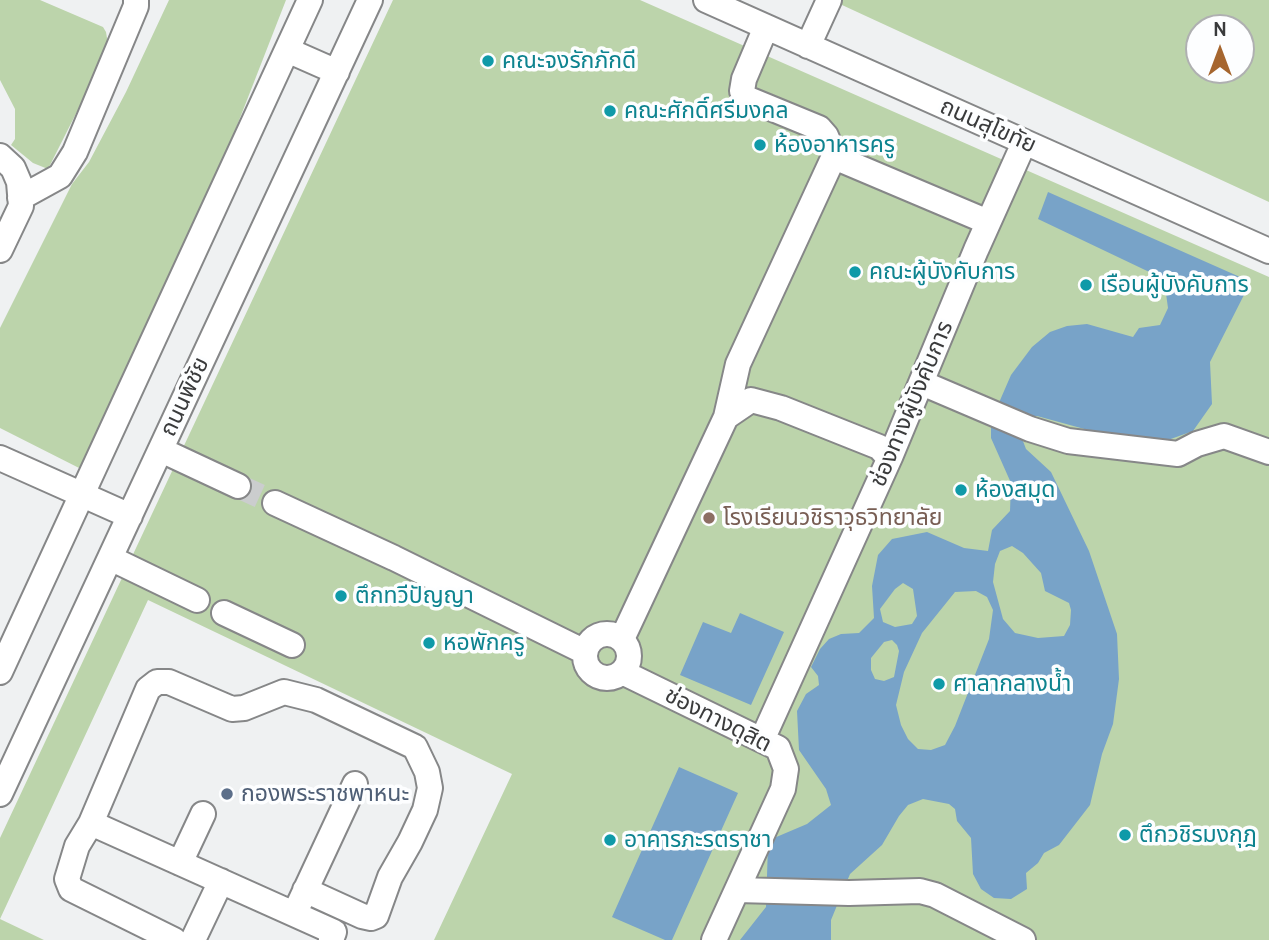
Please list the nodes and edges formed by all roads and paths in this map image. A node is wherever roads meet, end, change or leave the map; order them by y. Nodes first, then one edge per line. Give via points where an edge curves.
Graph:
1 (136, 0) edge
2 (310, 0) edge
3 (370, 0) edge
4 (706, 0) edge
5 (829, 0) edge
6 (766, 27) junction
7 (808, 46) junction
8 (287, 50) junction
9 (337, 72) junction
10 (1024, 142) junction
11 (835, 154) junction
12 (2, 162) edge
13 (20, 198) junction
14 (988, 222) junction
15 (0, 250) edge
16 (1269, 251) edge
17 (922, 383) junction
18 (726, 417) junction
19 (160, 450) junction
20 (1269, 452) edge
21 (0, 458) edge
22 (889, 458) junction
23 (238, 486) tunnel mouth
24 (82, 494) junction
25 (275, 503) tunnel mouth
26 (130, 516) junction
27 (110, 558) junction
28 (197, 600) dead end
29 (224, 613) dead end
30 (622, 639) junction
31 (292, 645) dead end
32 (585, 652) junction
33 (0, 672) edge
34 (622, 672) junction
35 (762, 740) junction
36 (355, 783) dead end
37 (0, 794) edge
38 (204, 814) dead end
39 (91, 823) junction
40 (180, 863) junction
41 (220, 881) junction
42 (305, 890) junction
43 (748, 890) junction
44 (294, 914) junction
45 (1019, 939) edge
46 (174, 940) edge
47 (193, 940) edge
48 (331, 940) edge
49 (714, 940) edge

1 - 13 street via 75,152 60,176
2 - 8 street
3 - 9 street, ถนนพิชัย
4 - 6 street, ถนนสุโขทัย
5 - 7 street
6 - 7 street, ถนนสุโขทัย
6 - 11 street via 742,91 746,98 819,128
7 - 10 street, ถนนสุโขทัย
8 - 9 street
8 - 24 street
9 - 19 street, ถนนพิชัย
10 - 14 street, ช่องทางผู้บังคับการ
10 - 16 street, ถนนสุโขทัย
11 - 14 street
11 - 18 street via 738,364
12 - 13 street via 13,168
13 - 15 street via 21,206
14 - 17 street, ช่องทางผู้บังคับการ
17 - 20 street via 1068,441 1178,454 1224,436
17 - 22 street, ช่องทางผู้บังคับการ
18 - 22 street via 751,400 879,447
18 - 30 street
19 - 23 street
19 - 26 street, ถนนพิชัย
21 - 24 street
22 - 35 street, ช่องทางผู้บังคับการ
24 - 26 street
24 - 33 street
25 - 32 street
26 - 27 street, ถนนพิชัย
27 - 28 street
27 - 37 street, ถนนพิชัย
29 - 31 street
30 - 32 street via 601,634 589,642
30 - 34 street via 629,652
32 - 34 street via 595,675 609,678
34 - 35 street, ช่องทางดุสิต
35 - 43 street, ช่องทางดุสิต via 778,748 786,769
36 - 42 street
38 - 40 street
39 - 40 street
39 - 42 street via 148,689 157,682 169,682 232,709 284,692 316,700 415,747 430,788 425,810 390,877 376,916 362,916
39 - 46 street via 77,846 67,879 71,889
40 - 41 street
41 - 44 street
41 - 47 street
42 - 44 street
43 - 45 street via 920,891
43 - 49 street, ช่องทางดุสิต
44 - 48 street via 334,932

